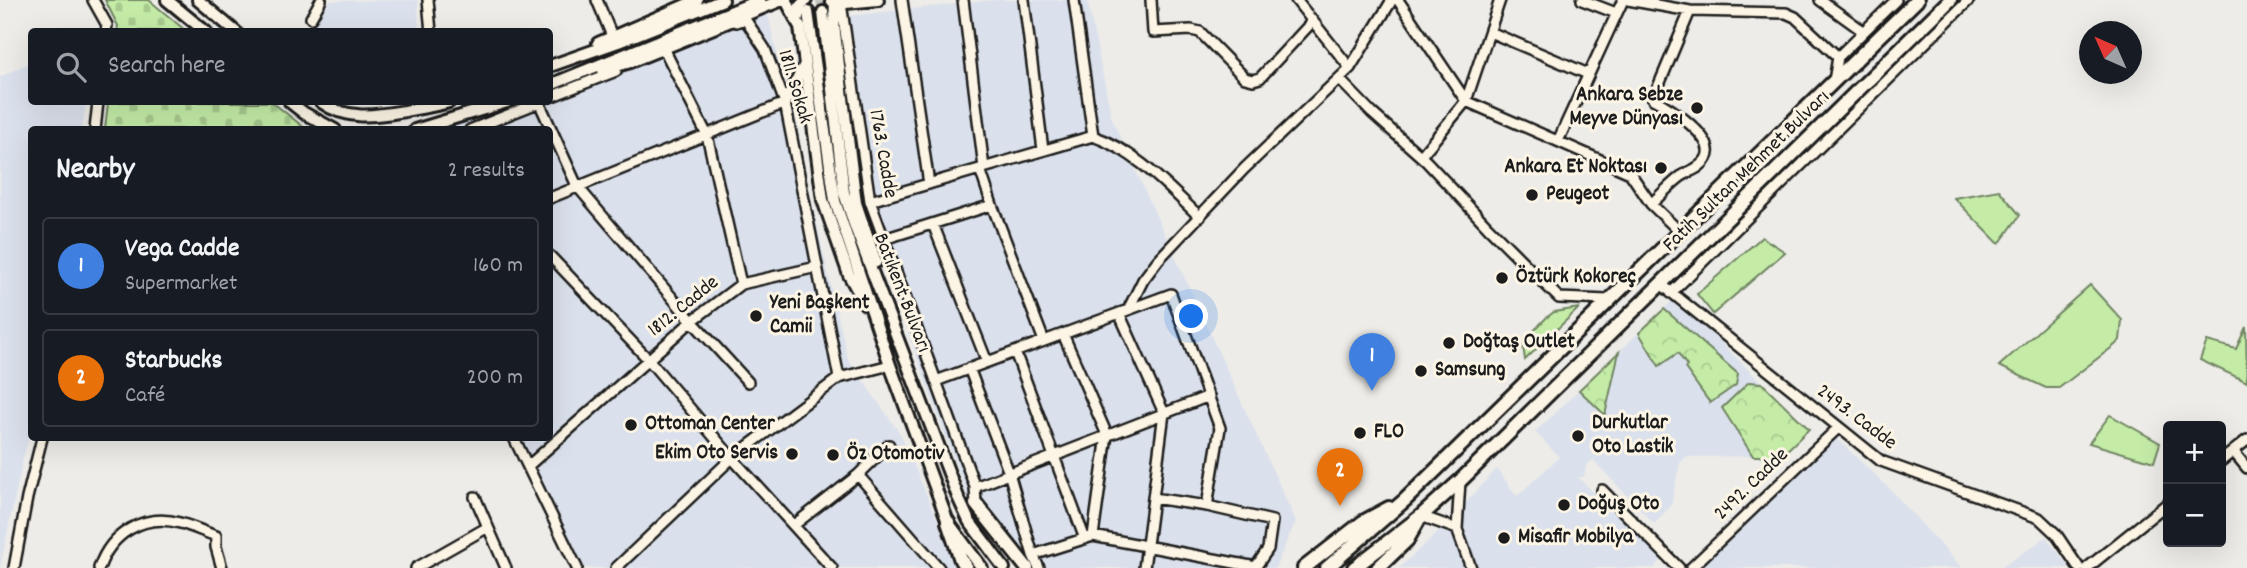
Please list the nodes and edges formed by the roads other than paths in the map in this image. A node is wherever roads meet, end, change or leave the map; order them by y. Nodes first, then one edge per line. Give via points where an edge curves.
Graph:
1 (93, 0) edge
2 (167, 0) edge
3 (198, 0) edge
4 (321, 0) edge
5 (428, 0) edge
6 (597, 0) edge
7 (697, 0) edge
8 (723, 0) edge
9 (760, 0) edge
10 (784, 0) edge
11 (806, 0) edge
12 (878, 0) edge
13 (902, 0) edge
14 (963, 0) edge
15 (1024, 0) edge
16 (1074, 0) edge
17 (1151, 0) edge
18 (1296, 0) edge
19 (1392, 0) edge
20 (1398, 0) edge
21 (1500, 0) edge
22 (1582, 0) edge
23 (1623, 0) edge
24 (1628, 0) edge
25 (1820, 0) edge
26 (1896, 0) edge
27 (1917, 0) edge
28 (1950, 0) edge
29 (1969, 0) edge
30 (835, 2) edge
31 (1690, 11) junction
32 (808, 12) tunnel mouth
33 (823, 12) tunnel mouth
34 (1616, 13) junction
35 (311, 18) dead end
36 (797, 22) junction
37 (1312, 22) junction
38 (107, 28) edge
39 (200, 28) edge
40 (231, 28) edge
41 (431, 28) edge
42 (1863, 31) junction
43 (1490, 32) junction
44 (615, 39) junction
45 (665, 51) junction
46 (1838, 57) junction
47 (805, 63) junction
48 (553, 65) edge
49 (1350, 68) junction
50 (583, 72) junction
51 (1588, 74) junction
52 (1340, 80) junction
53 (1834, 81) junction
54 (553, 84) edge
55 (553, 96) edge
56 (1466, 100) junction
57 (785, 103) junction
58 (98, 105) edge
59 (294, 105) edge
60 (326, 105) edge
61 (428, 105) edge
62 (497, 105) edge
63 (532, 105) edge
64 (540, 105) edge
65 (95, 126) edge
66 (327, 126) edge
67 (428, 126) edge
68 (480, 126) edge
69 (550, 126) edge
70 (553, 133) edge
71 (707, 135) junction
72 (1093, 136) junction
73 (1558, 141) junction
74 (1043, 150) junction
75 (1421, 156) junction
76 (982, 168) junction
77 (929, 184) junction
78 (577, 186) junction
79 (553, 197) edge
80 (870, 201) junction
81 (1651, 204) junction
82 (992, 205) junction
83 (1200, 217) junction
84 (933, 224) junction
85 (1679, 230) junction
86 (884, 239) junction
87 (553, 259) edge
88 (817, 267) junction
89 (741, 284) junction
90 (1661, 284) junction
91 (879, 288) junction
92 (1671, 293) junction
93 (1608, 300) junction
94 (1124, 312) junction
95 (692, 321) junction
96 (876, 322) junction
97 (1063, 334) junction
98 (1044, 341) junction
99 (1014, 352) junction
100 (648, 359) junction
101 (987, 362) junction
102 (890, 365) junction
103 (969, 368) junction
104 (839, 378) junction
105 (936, 380) junction
106 (748, 382) dead end
107 (1209, 396) junction
108 (1164, 413) junction
109 (1838, 428) junction
110 (1107, 435) junction
111 (2247, 440) edge
112 (41, 441) edge
113 (516, 441) edge
114 (889, 445) dead end
115 (2233, 452) junction
116 (1054, 456) junction
117 (2226, 457) edge
118 (732, 458) junction
119 (528, 466) junction
120 (2247, 468) edge
121 (1009, 473) junction
122 (858, 475) junction
123 (1460, 481) junction
124 (975, 486) junction
125 (1602, 490) dead end
126 (475, 497) dead end
127 (1153, 498) junction
128 (1405, 500) junction
129 (976, 504) junction
130 (1207, 506) junction
131 (2163, 507) edge
132 (1421, 516) junction
133 (948, 522) junction
134 (794, 525) junction
135 (488, 527) junction
136 (1457, 528) junction
137 (1089, 537) junction
138 (985, 544) junction
139 (1146, 545) junction
140 (1033, 555) junction
141 (1256, 567) edge
142 (2092, 567) edge
143 (14, 568) edge
144 (99, 568) edge
145 (222, 568) edge
146 (416, 568) edge
147 (506, 568) edge
148 (577, 568) edge
149 (616, 568) edge
150 (832, 568) edge
151 (939, 568) edge
152 (966, 568) edge
153 (982, 568) edge
154 (1004, 568) edge
155 (1027, 568) edge
156 (1039, 568) edge
157 (1144, 568) edge
158 (1304, 568) edge
159 (1327, 568) edge
160 (1354, 568) edge
161 (1378, 568) edge
162 (1471, 568) edge
163 (1679, 568) edge
164 (1691, 568) edge
165 (2079, 568) edge

1 - 38 street
2 - 39 main road
3 - 40 main road
4 - 35 street
5 - 41 street
6 - 44 street
7 - 44 main road
8 - 44 main road
9 - 50 main road
10 - 36 main road
10 - 50 main road via 628,63
11 - 36 main road
12 - 30 main road
13 - 77 street
14 - 76 street
15 - 74 street
16 - 72 street
17 - 37 street via 1153,32 1200,32 1250,80 1260,78
18 - 37 street
19 - 49 street
20 - 56 street
21 - 43 street
22 - 34 street
23 - 34 street
24 - 31 street
25 - 42 street
26 - 42 street
27 - 53 highway, Fatih Sultan Mehmet Bulvarı
28 - 90 highway, Fatih Sultan Mehmet Bulvarı
29 - 92 street
30 - 80 street, 1763. Cadde
30 - 91 main road via 856,203 879,270
31 - 46 street via 1786,13
31 - 81 street via 1653,99 1692,126 1709,152 1706,160
32 - 96 main road, Batıkent Bulvarı via 835,201
33 - 91 main road, Batıkent Bulvarı via 844,193
34 - 51 street
36 - 47 main road
37 - 49 street
42 - 46 street
43 - 51 street
43 - 56 street
44 - 48 main road
45 - 55 street, 1811. Sokak
45 - 57 street, 1811. Sokak via 745,19 765,49
45 - 71 street, 1812. Cadde
46 - 53 street
47 - 57 street
47 - 96 main road via 823,200 849,275
49 - 52 street
50 - 54 main road
51 - 73 street
52 - 75 street
52 - 83 street via 1244,169
53 - 85 highway, Fatih Sultan Mehmet Bulvarı
56 - 73 street
56 - 75 street
57 - 71 street
57 - 88 street, 1811. Sokak
58 - 65 street
59 - 66 main road
60 - 61 main road via 352,116 370,117
62 - 67 main road
63 - 68 street
64 - 69 street
70 - 78 street
71 - 78 street
71 - 89 street, 1812. Cadde
72 - 74 street
72 - 83 street via 1139,159
73 - 81 street via 1630,173
74 - 76 street
75 - 93 street via 1559,298
76 - 77 street
76 - 82 street
77 - 80 street
78 - 79 street
78 - 95 street
80 - 86 street, 1763. Cadde
81 - 85 street
82 - 84 street
82 - 98 street
83 - 94 street via 1158,260
84 - 86 street
84 - 101 street
85 - 93 highway, Fatih Sultan Mehmet Bulvarı
86 - 105 street, 1763. Cadde
87 - 100 street
88 - 89 street
88 - 104 street, 1811. Sokak
89 - 95 street, 1812. Cadde
90 - 92 street, 2493. Cadde
90 - 123 highway, Fatih Sultan Mehmet Bulvarı
91 - 138 main road, Batıkent Bulvarı via 938,449 969,521
92 - 109 street, 2493. Cadde
93 - 128 highway, Fatih Sultan Mehmet Bulvarı
94 - 97 street
94 - 107 street via 1171,295
94 - 108 street
95 - 100 street, 1812. Cadde
95 - 106 street
96 - 102 main road, Batıkent Bulvarı
97 - 98 street
97 - 110 street
98 - 99 street
99 - 101 street
99 - 116 street
100 - 118 street
100 - 119 street, 1812. Cadde
101 - 103 street
102 - 104 street
102 - 133 main road, Batıkent Bulvarı
103 - 105 street
103 - 121 street
104 - 118 street
105 - 124 street, 1763. Cadde
107 - 108 street
107 - 130 street via 1220,428
108 - 110 street
108 - 127 street
109 - 164 street, 2492. Cadde
109 - 165 street, 2493. Cadde via 1890,466 2039,518
110 - 116 street
110 - 137 street
111 - 115 street
112 - 143 street
113 - 119 street
114 - 122 street
115 - 117 street
115 - 120 street
116 - 121 street
116 - 137 street
118 - 134 street
118 - 149 street
119 - 148 street
121 - 124 street
121 - 140 street
122 - 134 street
122 - 151 street
123 - 132 highway, Fatih Sultan Mehmet Bulvarı
123 - 136 street
124 - 129 street, 1763. Cadde
125 - 163 street
126 - 135 street
127 - 130 street
127 - 139 street
128 - 158 highway via 1363,522
128 - 159 highway, Fatih Sultan Mehmet Bulvarı
129 - 138 main road
129 - 155 highway
130 - 141 street via 1272,521 1268,550
131 - 142 street
132 - 136 street
132 - 160 highway, Fatih Sultan Mehmet Bulvarı
132 - 161 highway via 1407,540
133 - 152 highway
133 - 153 main road, Batıkent Bulvarı
134 - 150 street
135 - 146 street
135 - 147 street
136 - 162 street
137 - 139 street
137 - 140 street
138 - 154 main road, Batıkent Bulvarı
139 - 141 street
139 - 157 street
140 - 156 street
144 - 145 street via 121,534 144,521 166,520 216,536

